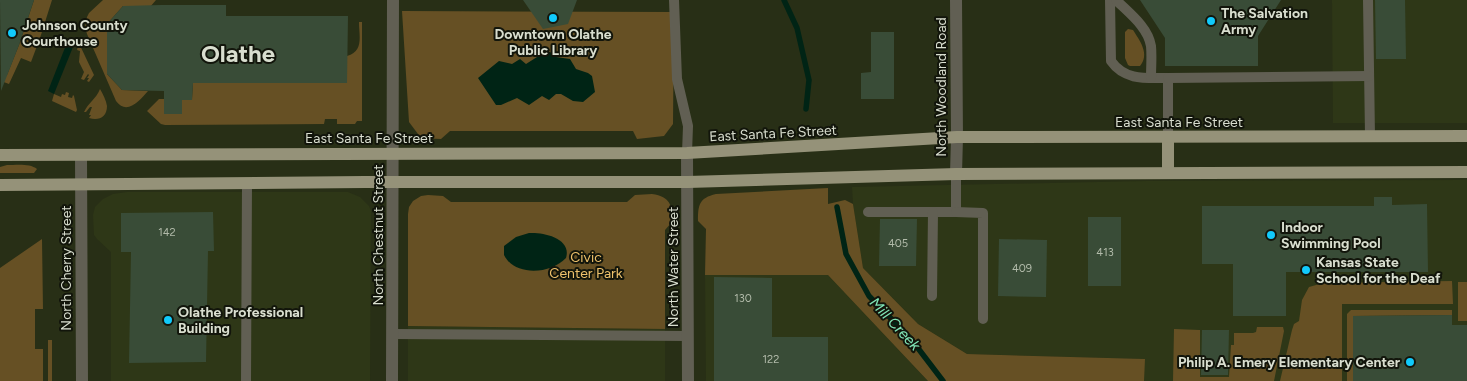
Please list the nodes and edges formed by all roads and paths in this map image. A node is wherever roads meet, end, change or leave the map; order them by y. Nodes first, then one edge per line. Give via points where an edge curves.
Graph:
1 (392, 0) edge
2 (674, 0) edge
3 (956, 0) edge
4 (1110, 0) edge
5 (1116, 0) edge
6 (1368, 0) edge
7 (1369, 76) junction
8 (1152, 78) junction
9 (1168, 78) junction
10 (1370, 136) junction
11 (1467, 136) edge
12 (1168, 137) junction
13 (957, 138) junction
14 (393, 153) junction
15 (687, 153) junction
16 (0, 155) edge
17 (81, 155) junction
18 (1467, 172) edge
19 (1168, 173) junction
20 (956, 174) junction
21 (393, 182) junction
22 (688, 182) junction
23 (247, 183) junction
24 (0, 185) edge
25 (81, 185) junction
26 (868, 212) dead end
27 (933, 212) junction
28 (956, 212) junction
29 (932, 296) dead end
30 (983, 319) dead end
31 (393, 334) junction
32 (688, 336) junction
33 (82, 381) edge
34 (246, 381) edge
35 (392, 381) edge
36 (688, 381) edge

1 - 14 street, North Chestnut Street
2 - 15 lane via 677,79 688,126
3 - 13 street, North Woodland Road
4 - 8 lane via 1111,61 1117,70 1134,77
5 - 8 lane via 1138,21 1147,35 1151,45
6 - 7 lane
7 - 9 lane
7 - 10 lane
8 - 9 lane
9 - 12 lane
10 - 11 main road, East Santa Fe Street
10 - 12 main road, East Santa Fe Street
12 - 13 main road, East Santa Fe Street
12 - 19 main road
13 - 15 main road, East Santa Fe Street
13 - 20 street, North Woodland Road
14 - 15 main road, East Santa Fe Street
14 - 17 main road, East Santa Fe Street
14 - 21 street, North Chestnut Street
15 - 22 street, North Water Street
16 - 17 main road, East Santa Fe Street
17 - 25 street, North Cherry Street
18 - 19 main road
19 - 20 main road
20 - 22 main road
20 - 28 lane
21 - 22 main road
21 - 23 main road
21 - 31 street, North Chestnut Street
22 - 32 street, North Water Street
23 - 25 main road
23 - 34 lane
24 - 25 main road
25 - 33 street, North Cherry Street
26 - 27 lane
27 - 28 lane
27 - 29 lane
28 - 30 lane via 983,213
31 - 32 lane
31 - 35 street, North Chestnut Street
32 - 36 street, North Water Street

